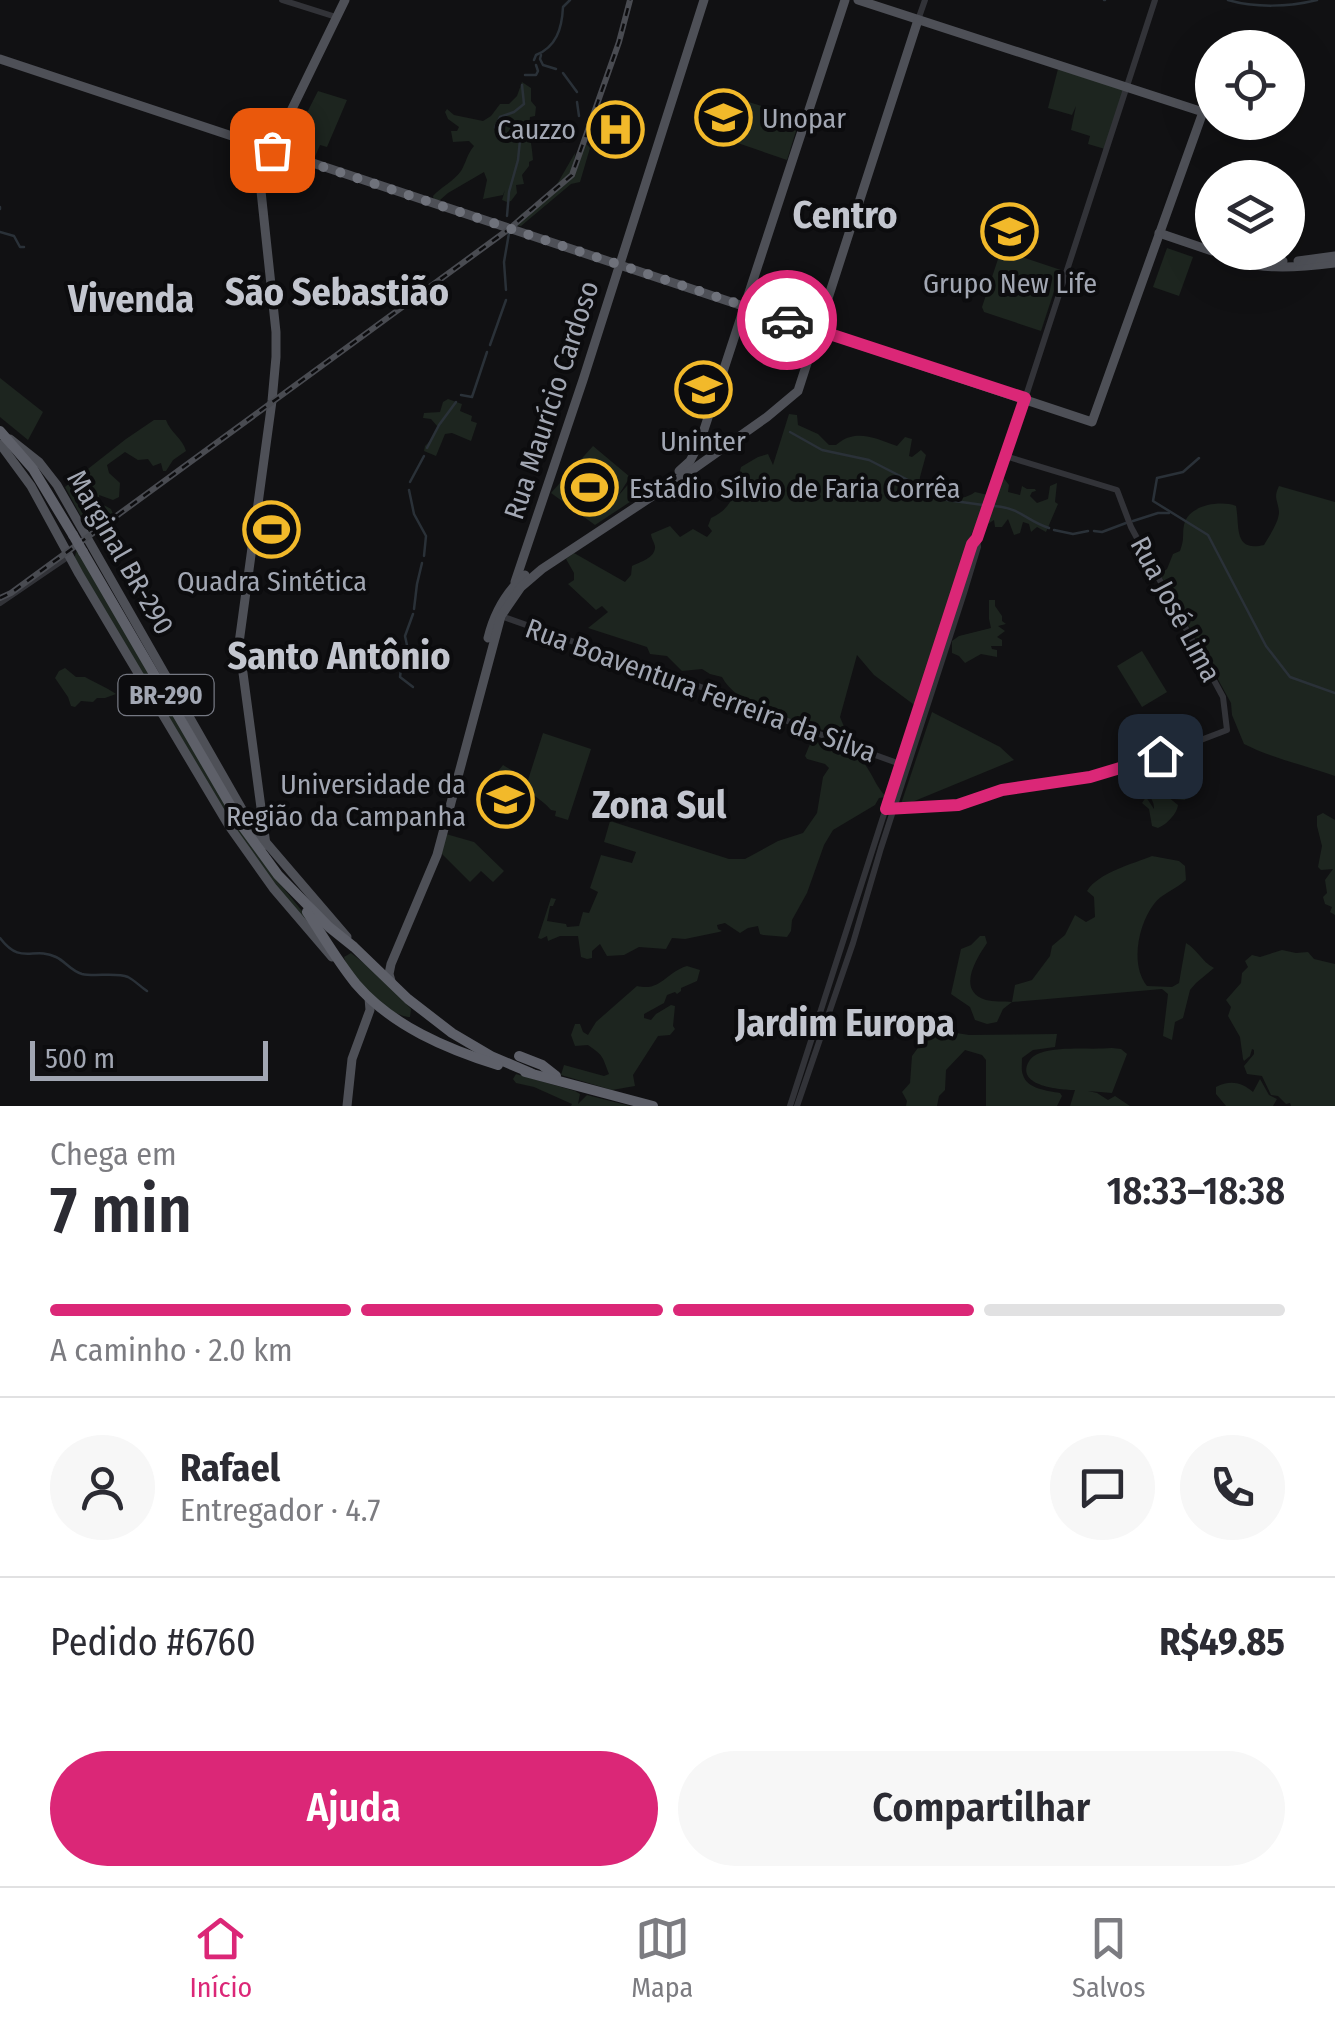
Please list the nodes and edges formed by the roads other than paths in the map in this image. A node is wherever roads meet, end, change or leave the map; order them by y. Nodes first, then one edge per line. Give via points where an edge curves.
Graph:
1 (282, 0) edge
2 (343, 0) edge
3 (704, 0) edge
4 (841, 0) edge
5 (858, 0) edge
6 (925, 0) edge
7 (1156, 0) edge
8 (334, 17) junction
9 (918, 20) junction
10 (0, 59) edge
11 (1128, 88) junction
12 (270, 149) junction
13 (1159, 233) junction
14 (1195, 245) edge
15 (1335, 259) edge
16 (1305, 261) edge
17 (620, 266) junction
18 (743, 305) junction
19 (818, 330) junction
20 (1025, 398) junction
21 (2, 437) edge
22 (699, 444) junction
23 (1005, 456) junction
24 (692, 470) junction
25 (79, 533) junction
26 (62, 545) junction
27 (88, 548) junction
28 (69, 556) junction
29 (527, 571) junction
30 (514, 585) junction
31 (510, 600) junction
32 (0, 603) edge
33 (501, 616) junction
34 (905, 765) junction
35 (890, 809) junction
36 (264, 816) junction
37 (254, 829) junction
38 (266, 845) junction
39 (860, 887) junction
40 (869, 890) junction
41 (295, 895) junction
42 (358, 951) junction
43 (385, 965) junction
44 (345, 969) junction
45 (369, 998) junction
46 (408, 999) junction
47 (385, 1010) junction
48 (398, 1020) junction
49 (362, 1029) junction
50 (520, 1056) dead end
51 (531, 1072) junction
52 (565, 1082) junction
53 (346, 1106) edge
54 (653, 1106) edge
55 (794, 1106) edge

1 - 8 street
2 - 8 main road
3 - 17 main road, Rua Maurício Cardoso
4 - 18 main road
5 - 9 main road
6 - 9 street
7 - 11 street
8 - 12 main road
9 - 11 main road
9 - 19 main road
10 - 12 main road
11 - 13 main road via 1203,112
11 - 20 street
12 - 17 main road
12 - 36 main road via 260,191 276,357 238,643
13 - 14 main road
13 - 20 main road via 1092,422
15 - 16 main road
17 - 18 main road
17 - 29 main road, Rua Maurício Cardoso
18 - 19 main road
18 - 22 main road
19 - 20 main road
19 - 24 main road via 798,390
20 - 23 street
21 - 25 highway, BR-290
21 - 26 main road
22 - 24 main road
22 - 29 main road via 675,474
23 - 34 street
23 - 35 street, Rua José Lima via 1117,490 1223,697 1227,730 1090,777 1002,790 958,805
24 - 29 main road
25 - 26 main road via 76,543
25 - 27 highway, BR-290, bridge
26 - 28 main road
27 - 28 main road via 82,544
27 - 37 main road, Marginal BR-290
27 - 41 highway, BR-290 via 242,827
28 - 32 street
28 - 44 main road via 229,826 272,888
29 - 30 main road, Rua Maurício Cardoso
29 - 31 main road
30 - 31 main road
30 - 43 main road via 491,623 438,837
31 - 33 main road
33 - 34 street, Rua Boaventura Ferreira da Silva
33 - 43 main road via 437,855
34 - 35 street
35 - 39 street
35 - 40 street
36 - 37 main road
36 - 38 main road
37 - 38 main road, Marginal BR-290
38 - 42 main road, Marginal BR-290
39 - 40 street
39 - 55 street
40 - 55 street
41 - 42 highway, BR-290
41 - 44 highway, BR-290
42 - 43 highway, BR-290
42 - 44 highway via 345,952
43 - 46 highway, BR-290
44 - 45 highway, BR-290
45 - 47 highway, BR-290
45 - 49 main road
46 - 48 highway via 413,1016
46 - 51 highway, BR-290 via 464,1041
47 - 48 highway, BR-290
47 - 49 main road
48 - 51 highway, BR-290 via 467,1055
49 - 53 main road
50 - 52 highway
51 - 52 highway, BR-290
52 - 54 highway, BR-290

